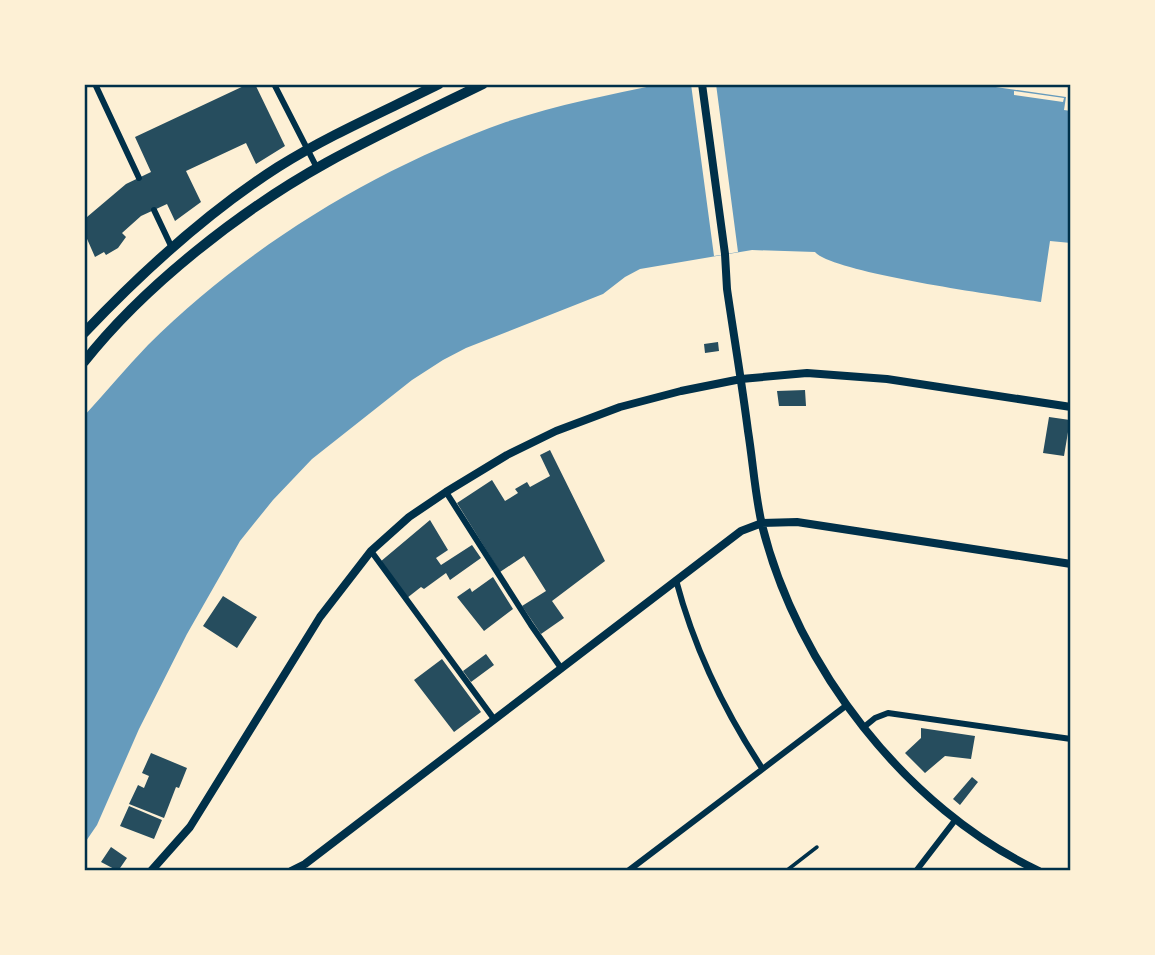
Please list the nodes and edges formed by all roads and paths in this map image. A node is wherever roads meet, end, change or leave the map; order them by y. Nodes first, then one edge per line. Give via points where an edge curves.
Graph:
1 (95, 84) edge
2 (274, 84) edge
3 (439, 84) edge
4 (483, 84) edge
5 (702, 84) edge
6 (307, 150) junction
7 (317, 169) junction
8 (139, 178) dead end
9 (154, 210) dead end
10 (172, 248) junction
11 (84, 333) edge
12 (84, 362) edge
13 (741, 379) junction
14 (1071, 407) edge
15 (446, 492) junction
16 (762, 523) junction
17 (371, 551) junction
18 (1071, 564) edge
19 (676, 580) junction
20 (561, 668) junction
21 (847, 705) junction
22 (494, 719) junction
23 (864, 727) junction
24 (1071, 739) edge
25 (762, 768) junction
26 (957, 819) junction
27 (817, 847) dead end
28 (308, 868) edge
29 (154, 869) edge
30 (291, 871) edge
31 (628, 871) edge
32 (786, 871) edge
33 (916, 871) edge
34 (1039, 871) edge

1 - 8 street
2 - 6 street
3 - 6 main road
4 - 7 main road
5 - 13 street
6 - 7 street
6 - 10 main road via 239,194
7 - 12 main road via 178,266
9 - 10 street
10 - 11 main road
13 - 14 street via 811,373 887,379
13 - 15 street via 620,407 556,430
13 - 16 street
15 - 17 street via 408,517
15 - 20 street
16 - 18 street via 797,522
16 - 19 street via 741,531
16 - 21 street via 787,599 820,665
17 - 22 street
17 - 29 street via 320,617 190,827
19 - 20 street
19 - 25 street via 702,661
20 - 22 street
21 - 23 street
21 - 25 street
22 - 28 street
23 - 24 street via 888,713
23 - 26 street via 919,788
25 - 31 street
26 - 33 street
26 - 34 street
27 - 32 lane
28 - 30 street

